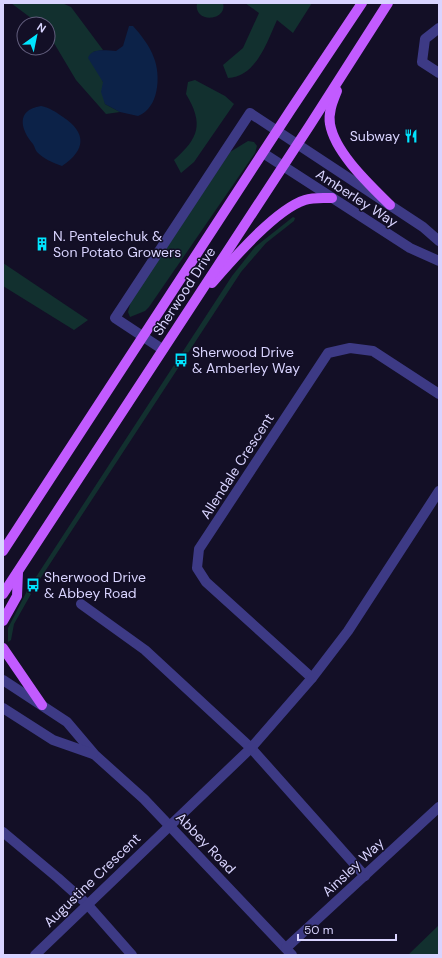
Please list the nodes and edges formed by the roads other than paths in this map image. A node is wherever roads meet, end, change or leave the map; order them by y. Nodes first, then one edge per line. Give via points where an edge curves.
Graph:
1 (362, 3) edge
2 (388, 3) edge
3 (439, 28) edge
4 (347, 66) junction
5 (439, 73) edge
6 (277, 131) junction
7 (298, 144) junction
8 (263, 153) junction
9 (283, 166) junction
10 (332, 198) junction
11 (390, 205) junction
12 (439, 241) edge
13 (439, 261) edge
14 (188, 310) junction
15 (143, 336) junction
16 (162, 349) junction
17 (439, 394) edge
18 (439, 491) edge
19 (3, 551) edge
20 (18, 571) junction
21 (3, 594) edge
22 (81, 604) dead end
23 (3, 621) edge
24 (3, 648) edge
25 (312, 678) junction
26 (3, 680) edge
27 (42, 705) junction
28 (3, 708) edge
29 (251, 748) junction
30 (95, 755) junction
31 (439, 807) edge
32 (169, 825) junction
33 (3, 832) edge
34 (365, 876) junction
35 (86, 904) junction
36 (289, 951) edge
37 (35, 955) edge
38 (132, 955) edge

1 - 6 main road, Sherwood Drive
2 - 4 main road, Sherwood Drive
3 - 5 street via 425,40 422,62
4 - 7 main road, Sherwood Drive
4 - 11 main road via 332,103 330,125 344,153
6 - 7 street, Amberley Way
6 - 8 main road, Sherwood Drive
6 - 15 street, Amberley Way via 250,113 114,318
7 - 9 main road, Sherwood Drive
7 - 11 street, Amberley Way
8 - 9 street, Amberley Way
8 - 15 main road, Sherwood Drive
9 - 10 street, Amberley Way
9 - 14 main road, Sherwood Drive
10 - 13 street, Amberley Way via 410,248
10 - 14 main road via 303,200 278,216 226,267
11 - 12 street, Amberley Way
14 - 16 main road, Sherwood Drive
15 - 16 street
15 - 19 main road, Sherwood Drive
16 - 20 main road, Sherwood Drive
17 - 25 street, Allendale Crescent via 372,351 350,348 328,353 198,549 197,568 206,582
18 - 25 street via 348,631
20 - 21 main road, Sherwood Drive
20 - 23 main road via 17,596
22 - 29 street via 145,650
24 - 27 main road
25 - 29 street
26 - 27 street, Abbey Road
27 - 30 street, Abbey Road via 67,722
28 - 30 street, Abbey Road via 53,740
29 - 32 street
29 - 34 street
30 - 32 street, Abbey Road
31 - 34 street, Ainsley Way
32 - 35 street, Augustine Crescent
32 - 36 street, Abbey Road
33 - 35 street
34 - 36 street, Ainsley Way
35 - 37 street, Augustine Crescent
35 - 38 street

